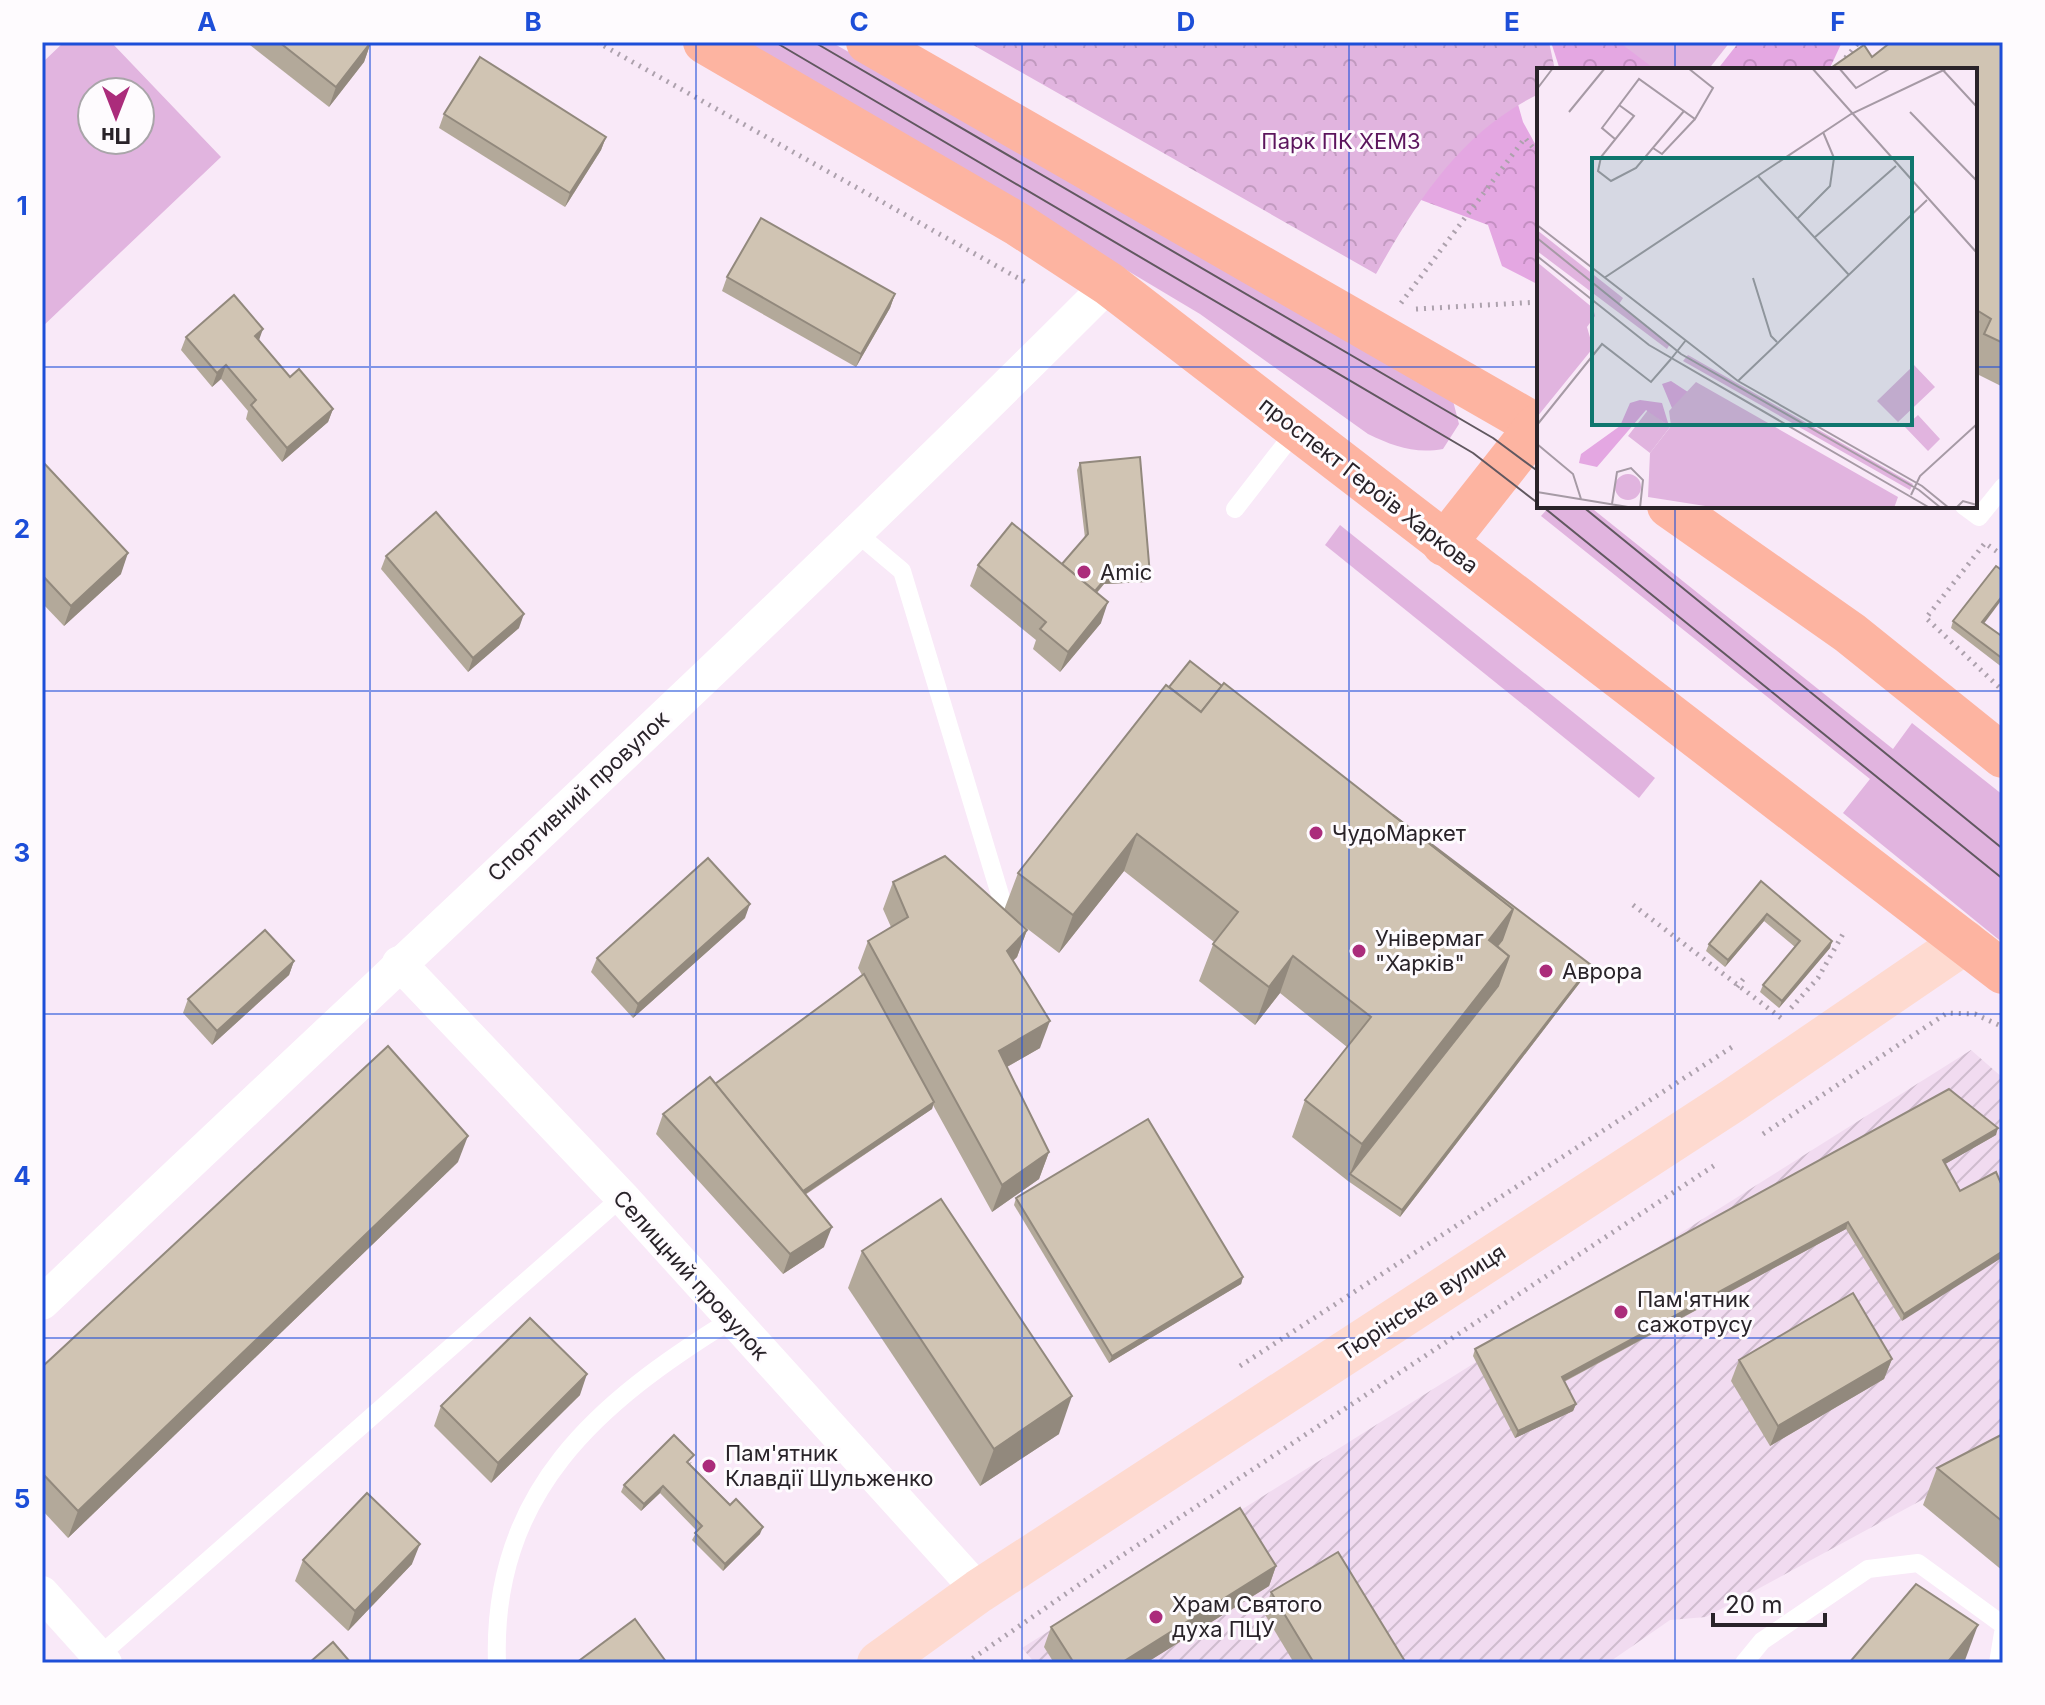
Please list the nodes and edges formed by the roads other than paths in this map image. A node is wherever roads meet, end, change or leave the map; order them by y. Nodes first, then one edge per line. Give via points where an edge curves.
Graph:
1 (705, 42) edge
2 (868, 42) edge
3 (1094, 298) junction
4 (1537, 424) edge
5 (1537, 426) edge
6 (1297, 429) junction
7 (2003, 487) edge
8 (1672, 508) edge
9 (1967, 508) edge
10 (1235, 509) dead end
11 (858, 534) junction
12 (1444, 544) junction
13 (2003, 756) edge
14 (1014, 941) edge
15 (1965, 942) junction
16 (399, 963) junction
17 (2003, 972) edge
18 (622, 1197) junction
19 (42, 1303) edge
20 (731, 1320) junction
21 (979, 1591) junction
22 (42, 1593) edge
23 (2003, 1625) edge
24 (2003, 1633) edge
25 (102, 1659) edge
26 (497, 1663) edge
27 (879, 1663) edge
28 (1744, 1663) edge
29 (1998, 1663) edge

1 - 3 main road, проспект Героїв Харкова via 1006,217
2 - 4 main road
3 - 6 main road, проспект Героїв Харкова
3 - 11 street, Спортивний провулок
5 - 12 main road
6 - 10 lane
6 - 12 main road, проспект Героїв Харкова
7 - 9 lane via 1979,517
8 - 13 main road via 1850,633
11 - 14 lane via 902,571
11 - 16 street, Спортивний провулок
12 - 15 main road, проспект Героїв Харкова
15 - 17 main road, проспект Героїв Харкова
15 - 21 main road, Тюрінська вулиця via 1732,1101
16 - 18 street, Селищний провулок
16 - 19 street, Спортивний провулок
18 - 20 street, Селищний провулок
18 - 25 lane
20 - 21 street, Селищний провулок
20 - 26 lane via 666,1360 575,1439 540,1484 519,1529 503,1586
21 - 27 main road, Тюрінська вулиця
22 - 25 street
23 - 28 lane via 1918,1563 1868,1569 1762,1641
24 - 29 lane

